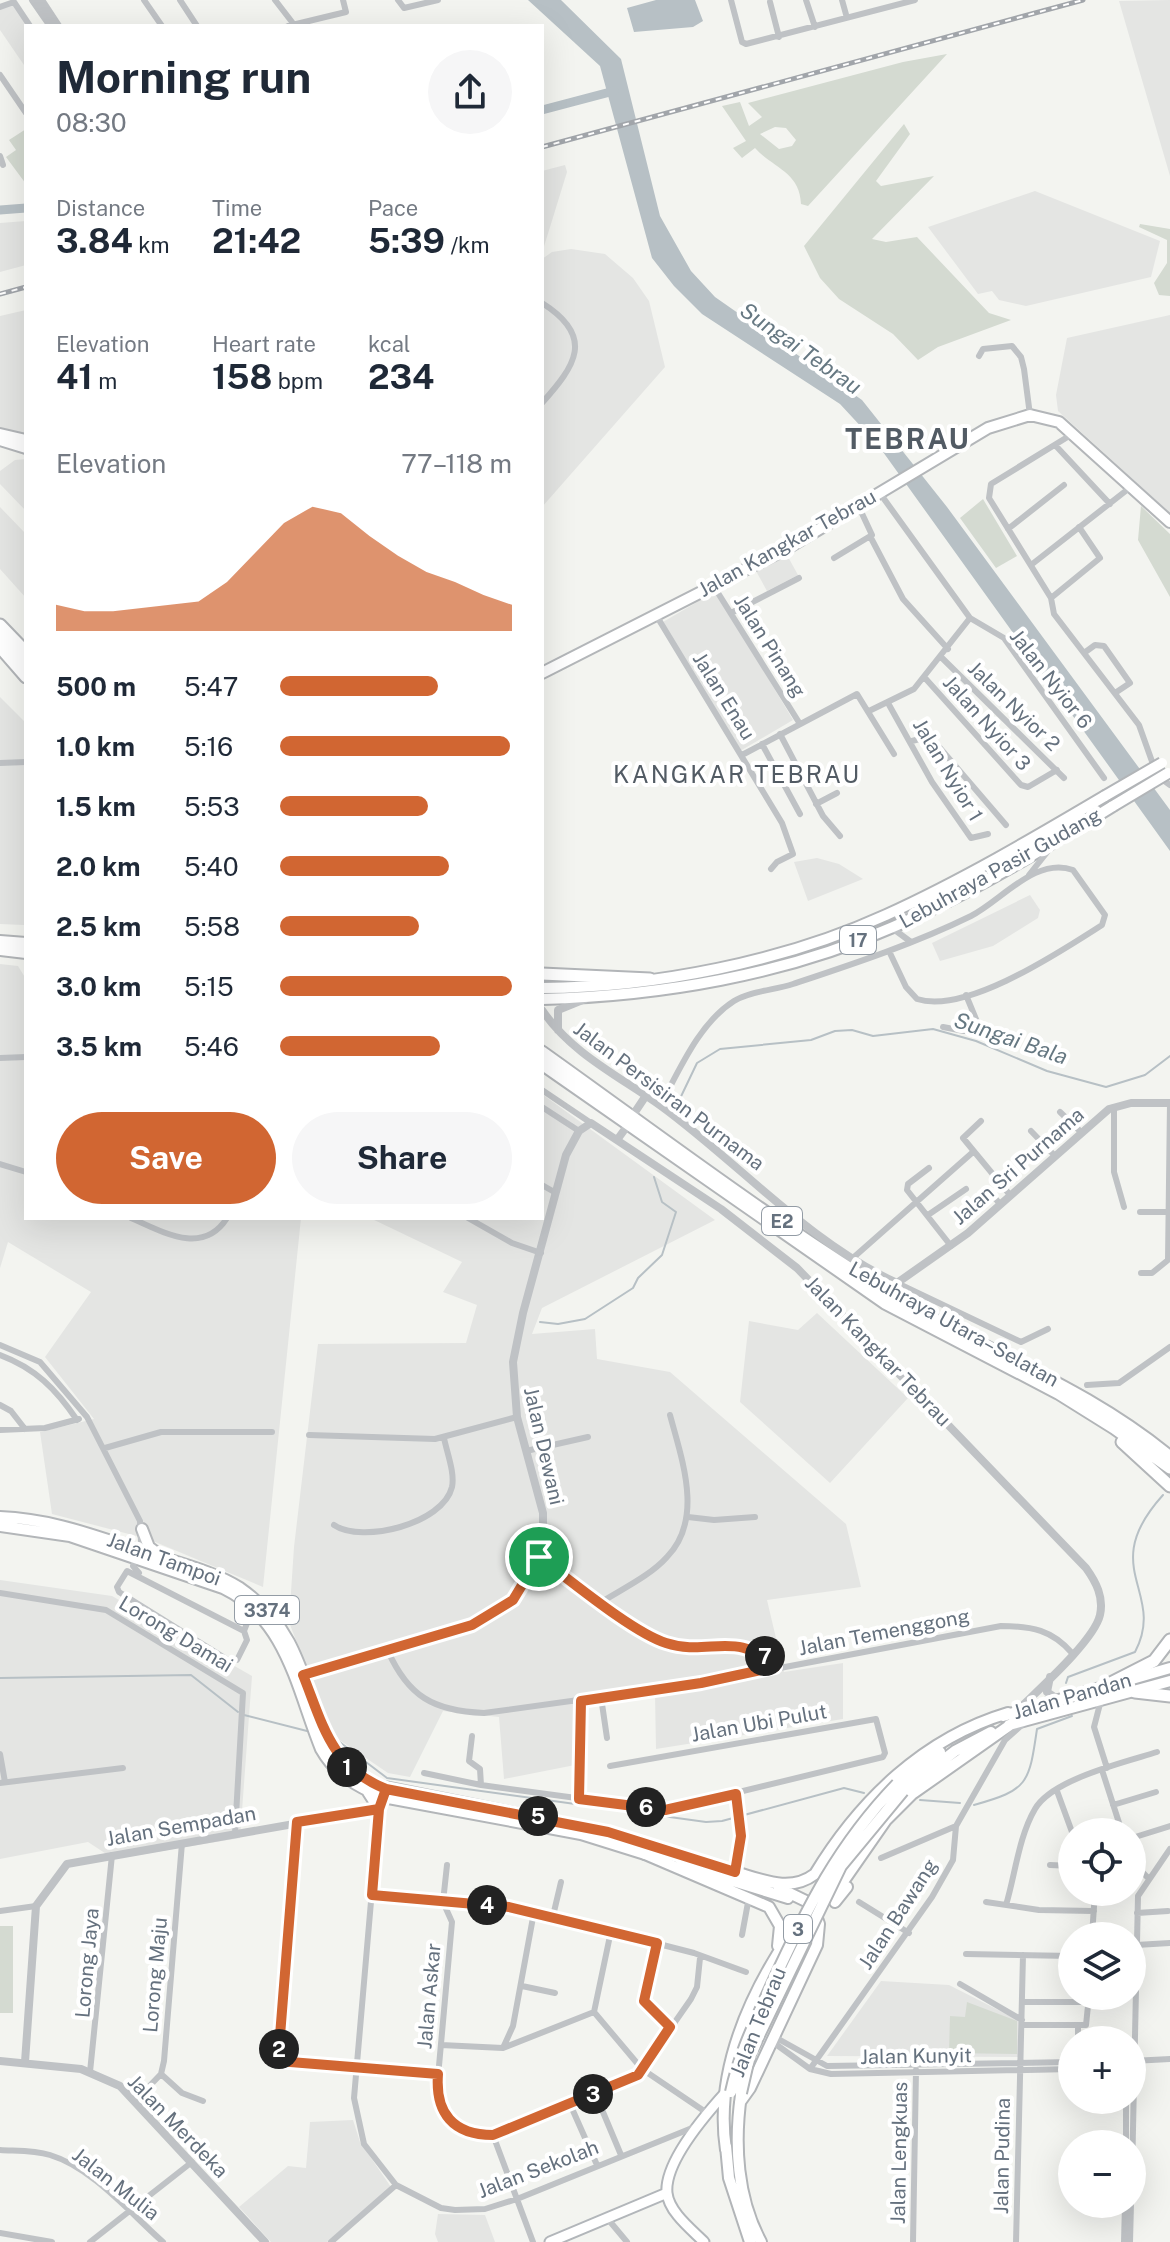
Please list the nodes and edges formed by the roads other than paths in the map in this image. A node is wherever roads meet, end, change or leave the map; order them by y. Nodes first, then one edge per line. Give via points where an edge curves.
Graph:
1 (33, 0) edge
2 (41, 0) edge
3 (144, 0) edge
4 (180, 0) edge
5 (275, 0) edge
6 (343, 0) edge
7 (398, 0) edge
8 (438, 0) edge
9 (731, 0) edge
10 (806, 0) edge
11 (842, 0) edge
12 (882, 0) edge
13 (915, 0) edge
14 (11, 1) edge
15 (770, 2) dead end
16 (0, 7) edge
17 (884, 8) junction
18 (847, 18) junction
19 (28, 24) edge
20 (50, 24) edge
21 (57, 24) edge
22 (161, 24) edge
23 (196, 24) edge
24 (290, 24) edge
25 (815, 27) junction
26 (779, 37) junction
27 (1, 78) edge
28 (24, 110) edge
29 (0, 156) edge
30 (3, 165) dead end
31 (544, 305) edge
32 (979, 356) dead end
33 (544, 401) edge
34 (1030, 415) junction
35 (1074, 433) junction
36 (0, 434) edge
37 (0, 440) edge
38 (24, 440) edge
39 (1056, 446) junction
40 (24, 447) edge
41 (1064, 485) dead end
42 (1132, 486) junction
43 (879, 492) junction
44 (1110, 504) junction
45 (858, 505) junction
46 (1170, 522) edge
47 (1079, 527) junction
48 (1008, 529) junction
49 (872, 536) junction
50 (834, 558) dead end
51 (1031, 565) junction
52 (799, 578) dead end
53 (713, 585) junction
54 (1051, 598) junction
55 (731, 613) junction
56 (656, 615) junction
57 (970, 618) junction
58 (0, 625) edge
59 (0, 637) edge
60 (0, 647) edge
61 (948, 649) junction
62 (24, 650) edge
63 (1084, 653) junction
64 (941, 657) junction
65 (24, 662) edge
66 (544, 671) edge
67 (24, 675) edge
68 (925, 678) junction
69 (1115, 693) junction
70 (888, 703) junction
71 (869, 711) junction
72 (800, 724) junction
73 (780, 734) junction
74 (912, 741) junction
75 (762, 744) junction
76 (894, 754) dead end
77 (742, 755) junction
78 (24, 762) edge
79 (0, 763) edge
80 (1168, 767) edge
81 (1057, 770) junction
82 (1064, 778) dead end
83 (1104, 778) dead end
84 (1170, 785) edge
85 (837, 793) dead end
86 (816, 804) junction
87 (800, 814) dead end
88 (1006, 825) dead end
89 (988, 834) dead end
90 (840, 836) dead end
91 (1054, 843) junction
92 (771, 869) dead end
93 (1029, 875) junction
94 (892, 928) junction
95 (0, 941) edge
96 (911, 942) junction
97 (24, 943) edge
98 (0, 950) edge
99 (889, 951) junction
100 (24, 953) edge
101 (544, 974) edge
102 (650, 979) junction
103 (544, 988) edge
104 (966, 995) junction
105 (591, 998) junction
106 (544, 999) edge
107 (544, 1013) edge
108 (943, 1027) dead end
109 (558, 1031) junction
110 (544, 1053) edge
111 (24, 1057) edge
112 (0, 1058) edge
113 (544, 1065) edge
114 (544, 1091) edge
115 (645, 1097) junction
116 (1170, 1103) edge
117 (660, 1106) junction
118 (1114, 1107) junction
119 (544, 1108) edge
120 (635, 1112) dead end
121 (1060, 1112) dead end
122 (981, 1121) dead end
123 (591, 1123) junction
124 (625, 1129) dead end
125 (579, 1131) junction
126 (1031, 1131) dead end
127 (1081, 1132) junction
128 (617, 1140) junction
129 (973, 1152) junction
130 (1055, 1156) junction
131 (0, 1164) edge
132 (929, 1168) dead end
133 (24, 1171) edge
134 (544, 1186) edge
135 (966, 1189) dead end
136 (988, 1190) dead end
137 (556, 1193) junction
138 (1010, 1195) junction
139 (917, 1202) junction
140 (1000, 1204) junction
141 (1124, 1207) dead end
142 (1140, 1212) dead end
143 (1170, 1212) edge
144 (928, 1215) junction
145 (136, 1220) edge
146 (225, 1220) edge
147 (472, 1220) edge
148 (951, 1246) junction
149 (541, 1253) junction
150 (854, 1257) junction
151 (1141, 1273) dead end
152 (897, 1283) junction
153 (1048, 1329) dead end
154 (0, 1345) edge
155 (1170, 1347) edge
156 (0, 1355) edge
157 (1087, 1385) dead end
158 (0, 1405) edge
159 (1089, 1412) junction
160 (670, 1415) dead end
161 (87, 1417) junction
162 (517, 1417) junction
163 (77, 1420) junction
164 (25, 1429) junction
165 (0, 1430) edge
166 (272, 1432) dead end
167 (309, 1435) dead end
168 (588, 1437) dead end
169 (444, 1438) junction
170 (105, 1448) junction
171 (526, 1451) junction
172 (1170, 1455) edge
173 (1170, 1468) edge
174 (1170, 1486) edge
175 (0, 1517) edge
176 (688, 1517) junction
177 (755, 1517) dead end
178 (334, 1525) dead end
179 (0, 1526) edge
180 (142, 1529) junction
181 (123, 1549) junction
182 (140, 1556) junction
183 (163, 1557) junction
184 (539, 1557) junction
185 (135, 1572) junction
186 (0, 1593) edge
187 (239, 1598) junction
188 (600, 1603) junction
189 (244, 1631) junction
190 (1170, 1640) edge
191 (388, 1651) junction
192 (1072, 1653) junction
193 (775, 1667) junction
194 (1170, 1668) edge
195 (1052, 1673) junction
196 (299, 1676) junction
197 (1170, 1681) edge
198 (1107, 1685) junction
199 (1135, 1692) junction
200 (1170, 1696) edge
201 (601, 1697) junction
202 (1056, 1698) junction
203 (581, 1701) junction
204 (1099, 1708) junction
205 (1013, 1716) junction
206 (1030, 1719) junction
207 (321, 1733) junction
208 (472, 1736) dead end
209 (607, 1738) dead end
210 (971, 1752) junction
211 (1157, 1752) dead end
212 (0, 1754) edge
213 (610, 1766) dead end
214 (990, 1767) junction
215 (123, 1768) dead end
216 (1104, 1769) junction
217 (424, 1773) dead end
218 (2, 1782) edge
219 (926, 1784) junction
220 (481, 1785) junction
221 (900, 1788) joint
222 (1057, 1791) junction
223 (368, 1792) junction
224 (1156, 1792) dead end
225 (384, 1793) junction
226 (736, 1794) junction
227 (579, 1799) junction
228 (1113, 1805) junction
229 (379, 1809) junction
230 (1067, 1818) edge
231 (1117, 1818) edge
232 (297, 1822) junction
233 (956, 1826) junction
234 (1170, 1826) edge
235 (235, 1833) junction
236 (1146, 1834) edge
237 (182, 1842) junction
238 (1170, 1849) edge
239 (645, 1854) junction
240 (112, 1855) junction
241 (826, 1857) junction
242 (881, 1858) dead end
243 (447, 1865) dead end
244 (1050, 1865) dead end
245 (1058, 1865) edge
246 (735, 1872) junction
247 (1146, 1876) edge
248 (1149, 1879) junction
249 (561, 1882) dead end
250 (1146, 1882) edge
251 (372, 1895) junction
252 (749, 1897) junction
253 (795, 1901) dead end
254 (443, 1902) junction
255 (835, 1902) dead end
256 (859, 1902) dead end
257 (986, 1902) dead end
258 (1006, 1905) junction
259 (36, 1906) junction
260 (1094, 1906) edge
261 (1137, 1906) edge
262 (0, 1911) edge
263 (1094, 1911) junction
264 (1168, 1911) edge
265 (534, 1912) junction
266 (1137, 1913) junction
267 (553, 1916) junction
268 (1093, 1922) edge
269 (1137, 1922) edge
270 (611, 1931) junction
271 (909, 1933) junction
272 (742, 1935) dead end
273 (657, 1943) junction
274 (1170, 1943) edge
275 (1146, 1944) edge
276 (966, 1954) dead end
277 (1023, 1955) junction
278 (775, 1956) junction
279 (1058, 1956) edge
280 (810, 1957) junction
281 (700, 1958) junction
282 (746, 1972) dead end
283 (960, 1984) dead end
284 (522, 1986) junction
285 (555, 1993) dead end
286 (1058, 2000) edge
287 (1022, 2002) junction
288 (1088, 2010) edge
289 (594, 2012) junction
290 (1022, 2022) junction
291 (1078, 2025) joint
292 (670, 2027) junction
293 (772, 2038) junction
294 (441, 2045) junction
295 (503, 2048) junction
296 (1170, 2059) edge
297 (1146, 2060) edge
298 (0, 2061) edge
299 (25, 2062) junction
300 (1058, 2063) edge
301 (812, 2066) junction
302 (1021, 2066) junction
303 (357, 2067) junction
304 (916, 2068) junction
305 (1058, 2068) edge
306 (642, 2069) junction
307 (90, 2072) junction
308 (161, 2074) junction
309 (438, 2074) junction
310 (595, 2093) junction
311 (734, 2095) junction
312 (136, 2100) junction
313 (203, 2101) dead end
314 (570, 2104) junction
315 (707, 2113) junction
316 (697, 2126) junction
317 (493, 2135) junction
318 (0, 2150) edge
319 (621, 2155) junction
320 (192, 2162) junction
321 (597, 2165) junction
322 (396, 2185) junction
323 (667, 2193) junction
324 (517, 2199) junction
325 (128, 2211) junction
326 (607, 2218) junction
327 (1128, 2218) edge
328 (0, 2233) edge
329 (52, 2242) edge
330 (90, 2242) edge
331 (163, 2242) edge
332 (265, 2242) edge
333 (331, 2242) edge
334 (533, 2242) edge
335 (550, 2242) edge
336 (627, 2242) edge
337 (704, 2242) edge
338 (750, 2242) edge
339 (761, 2242) edge
340 (913, 2242) edge
341 (1016, 2242) edge
342 (1127, 2242) edge

1 - 20 street
2 - 21 street
3 - 22 street
4 - 23 street
5 - 24 street
6 - 24 street via 346,12
7 - 8 street via 404,8
9 - 26 street via 742,42
10 - 25 street
11 - 18 street
12 - 17 street
13 - 17 street
14 - 16 street
14 - 19 street
15 - 26 street
17 - 18 street
18 - 25 street
25 - 26 street
27 - 28 street
29 - 30 street
31 - 33 street via 568,324 574,351 571,370
32 - 34 street via 983,349 1012,346 1021,357
34 - 35 main road via 1052,419
34 - 43 main road, Jalan Kangkar Tebrau via 988,428
35 - 39 street
35 - 42 main road
36 - 38 main road
37 - 40 main road
39 - 44 street
39 - 48 street via 989,487 989,498
41 - 48 street
42 - 44 street
42 - 46 main road
43 - 45 main road, Jalan Kangkar Tebrau
43 - 57 street, Jalan Nyior 6
44 - 47 street
45 - 49 street
45 - 53 main road, Jalan Kangkar Tebrau
47 - 51 street
47 - 54 street via 1100,558
48 - 51 street
49 - 50 street
49 - 61 street via 903,599
51 - 54 street
52 - 55 street
53 - 55 street, Jalan Pinang
53 - 56 main road, Jalan Kangkar Tebrau
54 - 63 street via 1054,614
55 - 72 street, Jalan Pinang
56 - 66 main road, Jalan Kangkar Tebrau
56 - 77 street, Jalan Enau
57 - 61 street
57 - 83 street, Jalan Nyior 6 via 1004,638
58 - 62 highway
59 - 65 highway
60 - 67 highway
61 - 64 street
63 - 69 street
63 - 69 street via 1104,646 1130,683
64 - 68 street
64 - 81 street, Jalan Nyior 2
68 - 70 street
68 - 81 street, Jalan Nyior 3 via 1021,785 1028,787
69 - 84 street via 1144,733 1156,773
70 - 71 street
70 - 74 street, Jalan Nyior 1
71 - 72 street via 857,694
71 - 76 street
72 - 73 street
73 - 75 street
73 - 86 street
74 - 88 street via 934,741
74 - 89 street, Jalan Nyior 1 via 932,782 971,838
75 - 77 street
75 - 87 street
77 - 92 street, Jalan Enau via 793,850
78 - 79 street
80 - 91 main road, Lebuhraya Pasir Gudang / 17, bridge
80 - 102 main road, Lebuhraya Pasir Gudang / 17, bridge via 874,920 737,963
81 - 82 street, Jalan Nyior 2
85 - 86 street
86 - 90 street
91 - 93 street
91 - 94 main road, Lebuhraya Pasir Gudang / 17
93 - 96 street via 990,906
93 - 104 street via 1073,870 1105,915 1102,925 990,990
94 - 96 street
94 - 105 main road, Lebuhraya Pasir Gudang / 17 via 739,975
95 - 97 main road
96 - 99 street
98 - 100 main road
99 - 104 street via 917,999
99 - 117 street via 736,1000 697,1042
101 - 102 highway
102 - 103 main road, Lebuhraya Pasir Gudang / 17
104 - 108 street via 978,1024 964,1031
105 - 106 main road, Lebuhraya Pasir Gudang / 17
105 - 109 street, Jalan Persisiran Purnama via 562,1007 556,1016
107 - 109 street, Jalan Persisiran Purnama
109 - 115 street, Jalan Persisiran Purnama
110 - 172 highway, Lebuhraya Utara–Selatan / E2 via 869,1280 1056,1380
111 - 112 street
113 - 159 highway, Lebuhraya Utara–Selatan / E2 via 872,1295
114 - 123 street, Jalan Kangkar Tebrau
115 - 117 street, Jalan Persisiran Purnama
115 - 120 street
116 - 118 street, Jalan Sri Purnama
116 - 143 street
117 - 150 street, Jalan Persisiran Purnama
118 - 127 street, Jalan Sri Purnama
118 - 141 street via 1114,1172
119 - 125 street
121 - 127 street
122 - 129 street via 963,1138
123 - 125 street
123 - 128 street, Jalan Kangkar Tebrau
124 - 128 street
125 - 137 street, Jalan Dewani
126 - 130 street
127 - 130 street, Jalan Sri Purnama
128 - 192 street, Jalan Kangkar Tebrau via 721,1209 797,1268 1086,1568 1100,1594 1099,1619
129 - 138 street
129 - 139 street
130 - 138 street, Jalan Sri Purnama
131 - 133 street
132 - 139 street via 907,1186
134 - 137 street
135 - 144 street
136 - 140 street
137 - 149 street, Jalan Dewani
138 - 140 street, Jalan Sri Purnama
139 - 144 street
139 - 150 street
140 - 148 street, Jalan Sri Purnama
142 - 143 street
143 - 151 street via 1168,1260 1152,1273
144 - 148 street
145 - 146 street via 193,1240 212,1234
147 - 149 street
148 - 152 street, Jalan Sri Purnama
149 - 162 street, Jalan Dewani via 513,1362
150 - 152 street, Jalan Persisiran Purnama
152 - 153 street, Jalan Persisiran Purnama via 1021,1342
154 - 161 street via 40,1362
155 - 157 street via 1119,1383
156 - 163 street via 29,1367 48,1383
158 - 164 street
159 - 173 highway, Lebuhraya Utara–Selatan / E2
159 - 174 highway
160 - 176 street via 681,1454
161 - 163 street
161 - 170 street
162 - 169 street
162 - 171 street, Jalan Dewani
163 - 164 street
164 - 165 street
166 - 170 street via 161,1432
167 - 169 street
168 - 171 street
169 - 178 street via 452,1488 443,1504 420,1519 384,1531 345,1533
170 - 180 street
171 - 184 street, Jalan Dewani via 543,1513
175 - 181 main road, Jalan Tampoi / 3374 via 51,1522
176 - 177 street
176 - 188 street via 668,1557
179 - 181 main road, Jalan Tampoi / 3374
180 - 181 main road
180 - 182 street
180 - 183 main road via 149,1547
181 - 182 main road, Jalan Tampoi / 3374
181 - 185 main road
182 - 183 main road, Jalan Tampoi / 3374
182 - 185 main road
182 - 187 main road, Jalan Tampoi / 3374
183 - 196 main road, Jalan Tampoi / 3374 via 226,1580 254,1599 278,1623
184 - 188 street
184 - 191 street, Jalan Dewani via 524,1587 498,1611 472,1625
185 - 189 street
185 - 189 street via 117,1587 119,1592 232,1662 247,1640
186 - 235 street, Lorong Damai via 106,1610 241,1691
187 - 189 street via 249,1618
187 - 196 main road, Jalan Tampoi / 3374 via 272,1629
188 - 193 street via 664,1643 751,1648
190 - 198 highway via 1154,1661
191 - 196 street, Jalan Dewani
191 - 203 street, Jalan Temenggong via 412,1692 458,1710 497,1712
192 - 193 street, Jalan Temenggong via 1052,1633 1001,1626
192 - 195 street, Jalan Kangkar Tebrau
193 - 201 street, Jalan Temenggong
194 - 198 main road, Jalan Pandan / 3
195 - 202 street via 1046,1688
195 - 205 street, Jalan Kangkar Tebrau
196 - 207 main road, Jalan Tampoi / 3374
197 - 199 main road, Jalan Pandan / 3
198 - 202 main road, Jalan Pandan / 3
199 - 200 highway
199 - 204 main road, Jalan Pandan / 3
201 - 203 street, Jalan Temenggong
201 - 209 street
202 - 205 main road, Jalan Pandan / 3
203 - 227 street
204 - 206 main road, Jalan Pandan / 3
204 - 216 street via 1094,1727
205 - 206 main road, Jalan Pandan / 3
205 - 210 main road
205 - 221 main road, Jalan Pandan / 3
205 - 241 main road via 950,1738 901,1772 865,1804
206 - 214 street, Jalan Bawang via 1007,1737
207 - 223 main road, Jalan Tampoi / 3374 via 327,1760
207 - 225 main road, Jalan Tampoi / 3374 via 353,1772
208 - 220 street via 469,1761 480,1769
210 - 214 street via 988,1755
210 - 219 main road
211 - 216 street
212 - 218 street
213 - 226 street, Jalan Ubi Pulut via 876,1719 885,1755
214 - 233 street, Jalan Bawang
215 - 218 street
216 - 222 street
216 - 228 street
217 - 220 street
219 - 241 main road via 886,1820 833,1893 818,1885
219 - 255 main road via 893,1820
220 - 227 street
221 - 311 main road, Jalan Tebrau / 3, bridge via 822,1900
222 - 230 street
222 - 258 street via 1042,1799 1029,1821
223 - 225 main road, Jalan Tampoi / 3374
223 - 229 main road
224 - 228 street
225 - 229 street
225 - 239 main road, Jalan Tampoi / 3374 via 581,1834
225 - 246 main road, Jalan Tampoi / 3374 via 608,1832
226 - 227 street via 665,1810
226 - 246 street via 741,1854
228 - 231 street
229 - 232 street, Jalan Sempadan
229 - 251 street, Jalan Sekolah
232 - 235 street, Jalan Sempadan
232 - 303 street via 278,2061
233 - 242 street
233 - 271 street, Jalan Bawang via 953,1860
234 - 236 street
235 - 237 street, Jalan Sempadan
237 - 240 street, Jalan Sempadan
237 - 308 street, Lorong Maju
238 - 248 street
239 - 252 main road
239 - 253 main road
240 - 259 street, Jalan Sempadan via 67,1864
240 - 307 street, Lorong Jaya
241 - 246 main road via 815,1874 797,1884
243 - 254 street, Jalan Askar
244 - 245 street
246 - 280 main road via 812,1904 819,1932
247 - 248 street
248 - 250 street
249 - 267 street
251 - 254 street
251 - 303 street, Jalan Sekolah
252 - 272 street
252 - 278 main road via 776,1915 781,1935
254 - 265 street
254 - 294 street, Jalan Askar via 452,1922
256 - 271 street
257 - 258 street
258 - 263 street
259 - 262 street
259 - 299 street
260 - 263 street
261 - 266 street
263 - 268 street
264 - 266 street
265 - 267 street
265 - 284 street
266 - 269 street
267 - 270 street
270 - 273 street
270 - 289 street
271 - 301 street, Jalan Bawang
273 - 281 street
273 - 292 street via 644,2001
274 - 275 street
276 - 277 street
277 - 279 street
277 - 287 street, Jalan Pudina
278 - 280 main road via 796,1926 807,1923 813,1930
278 - 311 main road via 746,2017
280 - 293 main road
281 - 282 street
281 - 292 street via 697,1987
283 - 290 street
284 - 285 street
284 - 295 street
286 - 287 street
287 - 290 street, Jalan Pudina
288 - 291 street via 1088,2021
289 - 295 street
289 - 306 street
290 - 291 street
290 - 302 street, Jalan Pudina
292 - 306 street
293 - 301 street, Jalan Kunyit
293 - 311 main road via 750,2088
294 - 295 street
294 - 309 street, Jalan Askar
296 - 297 street
298 - 299 street, Jalan Merdeka
299 - 307 street, Jalan Merdeka
300 - 302 street, Jalan Kunyit
301 - 304 street, Jalan Kunyit
302 - 304 street, Jalan Kunyit
302 - 305 street, Jalan Kunyit
302 - 341 street, Jalan Pudina
303 - 309 street
303 - 322 street, Jalan Sekolah via 355,2110 364,2144
304 - 340 street, Jalan Lengkuas
306 - 310 street
306 - 315 street
307 - 312 street, Jalan Merdeka
308 - 312 street
308 - 313 street via 182,2093
309 - 317 street, Jalan Askar via 438,2097 449,2122 472,2133
310 - 314 street
310 - 319 street
311 - 315 main road
311 - 338 main road, Jalan Tebrau / 3 via 726,2150 737,2211
311 - 339 main road, Jalan Tebrau / 3 via 740,2174
312 - 320 street, Jalan Merdeka
314 - 317 street
314 - 321 street
315 - 316 main road
316 - 319 street, Jalan Sekolah
316 - 323 main road via 676,2163
317 - 324 street
318 - 325 street, Jalan Mulia via 62,2160
319 - 321 street, Jalan Sekolah
320 - 325 street
320 - 332 street, Jalan Merdeka
321 - 324 street, Jalan Sekolah
322 - 324 street, Jalan Sekolah via 455,2210 485,2209
322 - 333 street
323 - 326 main road
323 - 337 main road via 678,2215
324 - 334 street
325 - 330 street
325 - 331 street, Jalan Mulia
326 - 335 main road
326 - 336 street
327 - 342 street
328 - 329 street

